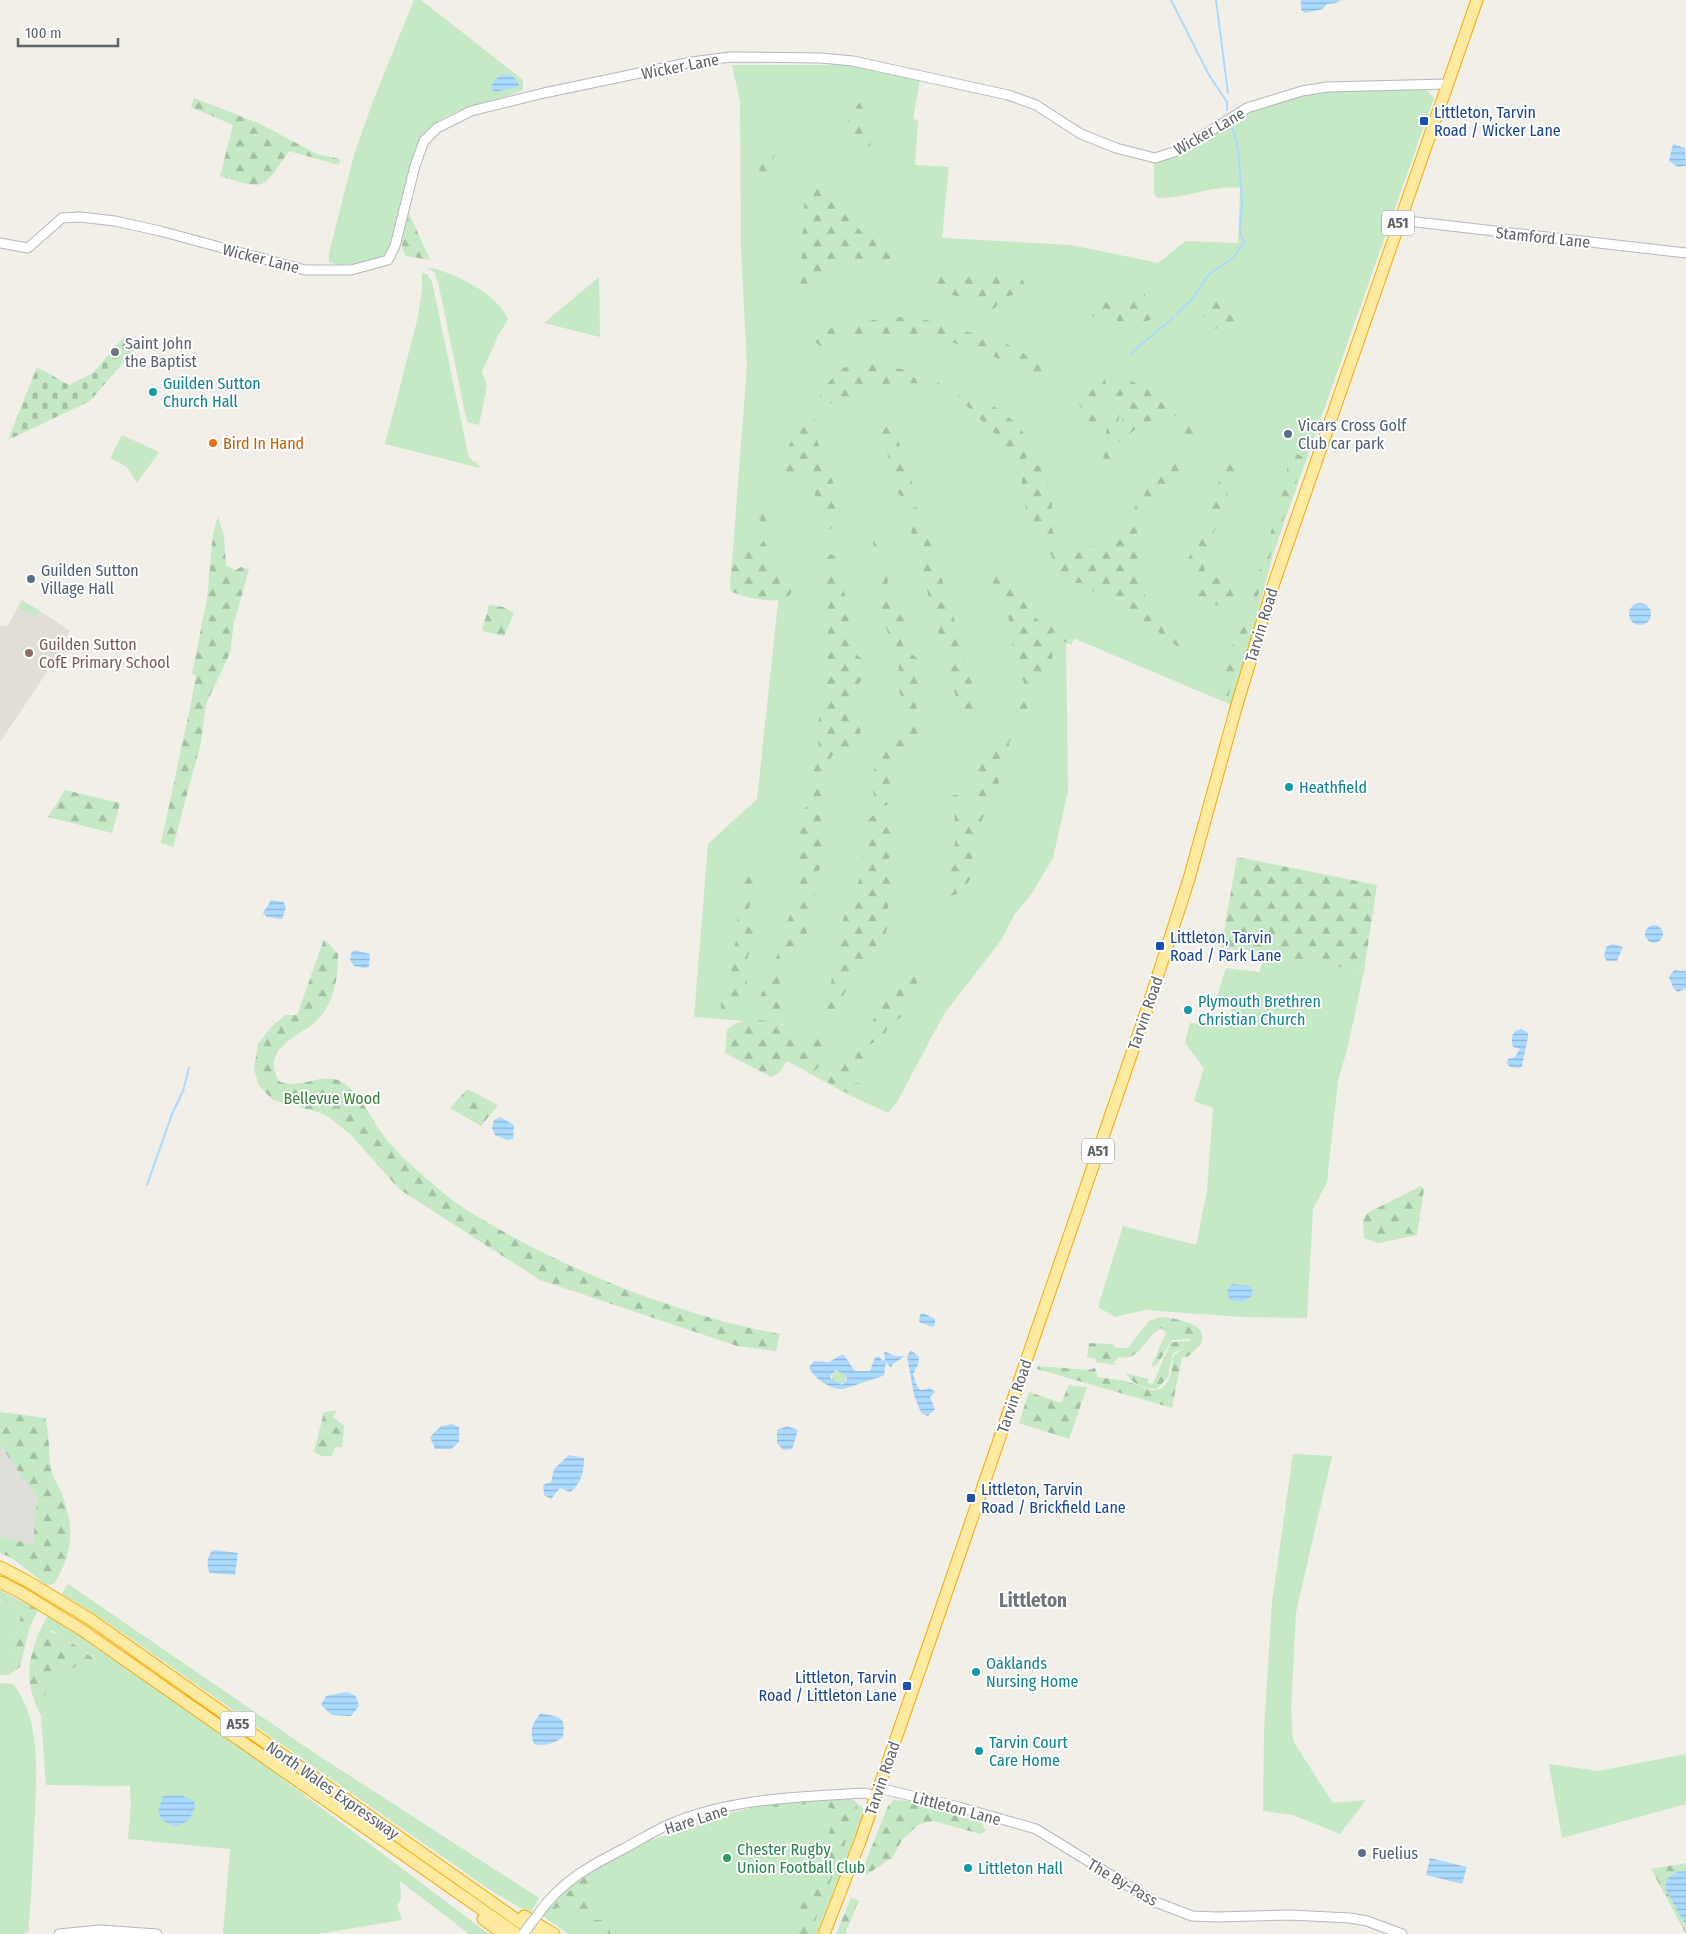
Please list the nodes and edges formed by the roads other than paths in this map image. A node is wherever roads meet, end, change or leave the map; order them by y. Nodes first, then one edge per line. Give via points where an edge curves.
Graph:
1 (1477, 0) edge
2 (1447, 84) junction
3 (1399, 220) junction
4 (0, 243) edge
5 (1686, 253) edge
6 (0, 1567) edge
7 (0, 1582) edge
8 (877, 1792) junction
9 (1036, 1829) joint
10 (423, 1868) junction
11 (472, 1888) junction
12 (60, 1934) edge
13 (158, 1934) edge
14 (503, 1934) edge
15 (517, 1934) edge
16 (523, 1934) edge
17 (537, 1934) edge
18 (554, 1934) edge
19 (824, 1934) edge
20 (1402, 1934) edge

1 - 2 highway, Tarvin Road / A51
2 - 3 highway, Tarvin Road / A51
2 - 4 street, Wicker Lane via 1302,90 1247,108 1180,150 1155,158 1081,134 1036,105 1008,95 852,61 731,57 544,93 471,111 437,128 424,141 395,246 388,260 351,270 305,270 115,221 80,217 62,218 28,248
3 - 5 street, Stamford Lane
3 - 8 highway, Tarvin Road / A51 via 1274,583 1169,942
6 - 11 highway, North Wales Expressway / A55 via 90,1619
7 - 10 highway, North Wales Expressway / A55 via 82,1630
8 - 9 street, Littleton Lane via 959,1807
8 - 16 street, Hare Lane, bridge via 769,1799 670,1824 561,1886
8 - 19 highway, Tarvin Road / A51
9 - 20 street, The By-Pass via 1153,1901 1192,1916 1350,1918
10 - 14 highway
10 - 15 highway, North Wales Expressway / A55
11 - 17 highway, North Wales Expressway / A55
11 - 18 highway
12 - 13 street via 100,1930

